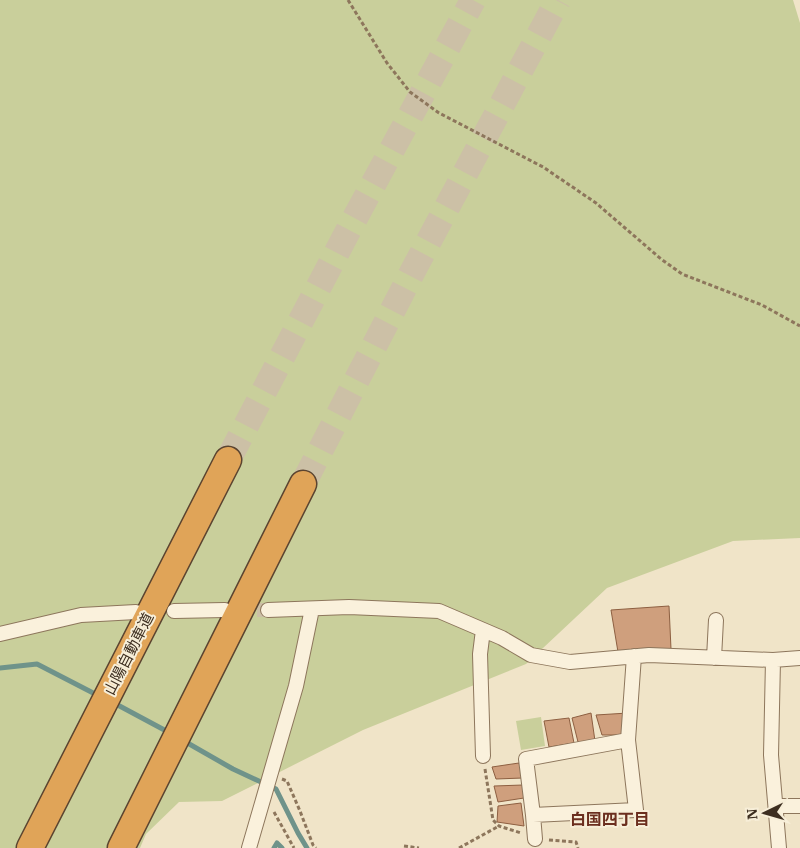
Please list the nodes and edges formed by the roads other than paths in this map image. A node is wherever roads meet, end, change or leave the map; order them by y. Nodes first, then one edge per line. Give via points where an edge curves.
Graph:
1 (228, 460) tunnel mouth
2 (303, 484) tunnel mouth
3 (312, 609) junction
4 (225, 610) tunnel mouth
5 (268, 610) tunnel mouth
6 (174, 611) dead end
7 (136, 612) dead end
8 (716, 620) dead end
9 (483, 630) junction
10 (0, 634) edge
11 (634, 656) junction
12 (714, 658) junction
13 (800, 658) edge
14 (773, 660) junction
15 (628, 740) junction
16 (484, 756) road end
17 (776, 806) junction
18 (800, 806) edge
19 (533, 815) junction
20 (535, 839) road end
21 (30, 848) edge
22 (122, 848) edge
23 (249, 848) edge
24 (779, 848) edge

1 - 21 highway, 山陽自動車道
2 - 22 highway
3 - 5 street
3 - 9 street via 349,607 439,611
3 - 23 street via 296,686
4 - 6 street
7 - 10 street via 81,615
8 - 12 street
9 - 11 street via 531,655 570,662
9 - 16 street via 480,654
11 - 12 street
11 - 15 street
12 - 14 street
13 - 14 street
14 - 17 street via 771,755
15 - 19 street via 526,758
15 - 19 street via 636,810
17 - 18 street
17 - 24 street
19 - 20 street

